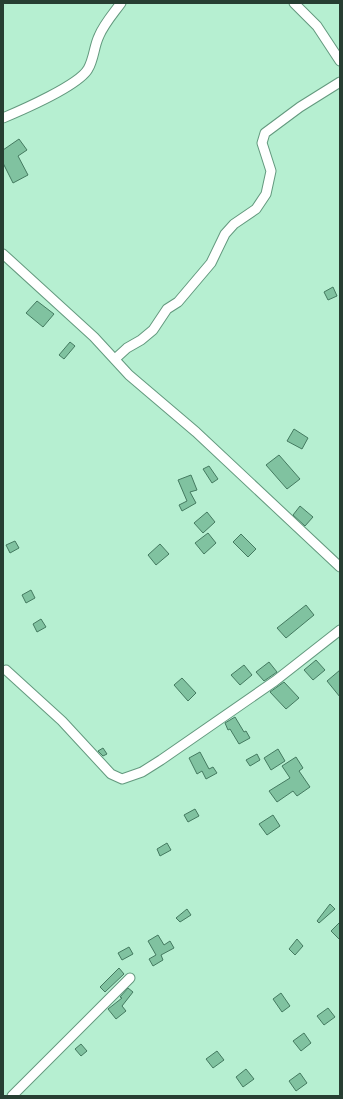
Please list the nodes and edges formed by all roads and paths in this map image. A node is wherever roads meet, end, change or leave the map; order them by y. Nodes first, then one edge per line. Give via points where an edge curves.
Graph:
1 (121, 3) edge
2 (294, 3) edge
3 (340, 61) edge
4 (340, 82) edge
5 (3, 118) edge
6 (3, 254) edge
7 (115, 359) junction
8 (340, 567) edge
9 (340, 630) edge
10 (6, 670) dead end
11 (130, 978) dead end
12 (12, 1096) edge

1 - 5 street via 98,37 88,69 80,78 32,106
2 - 3 street via 317,26
4 - 7 street via 300,107 265,134 262,142 271,171 266,194 256,209 234,224 225,234 211,263 178,302 167,309 153,330
6 - 7 street
7 - 8 street via 129,375 196,432
9 - 10 street via 275,681 161,760 142,772 122,779 111,774 62,721
11 - 12 street

